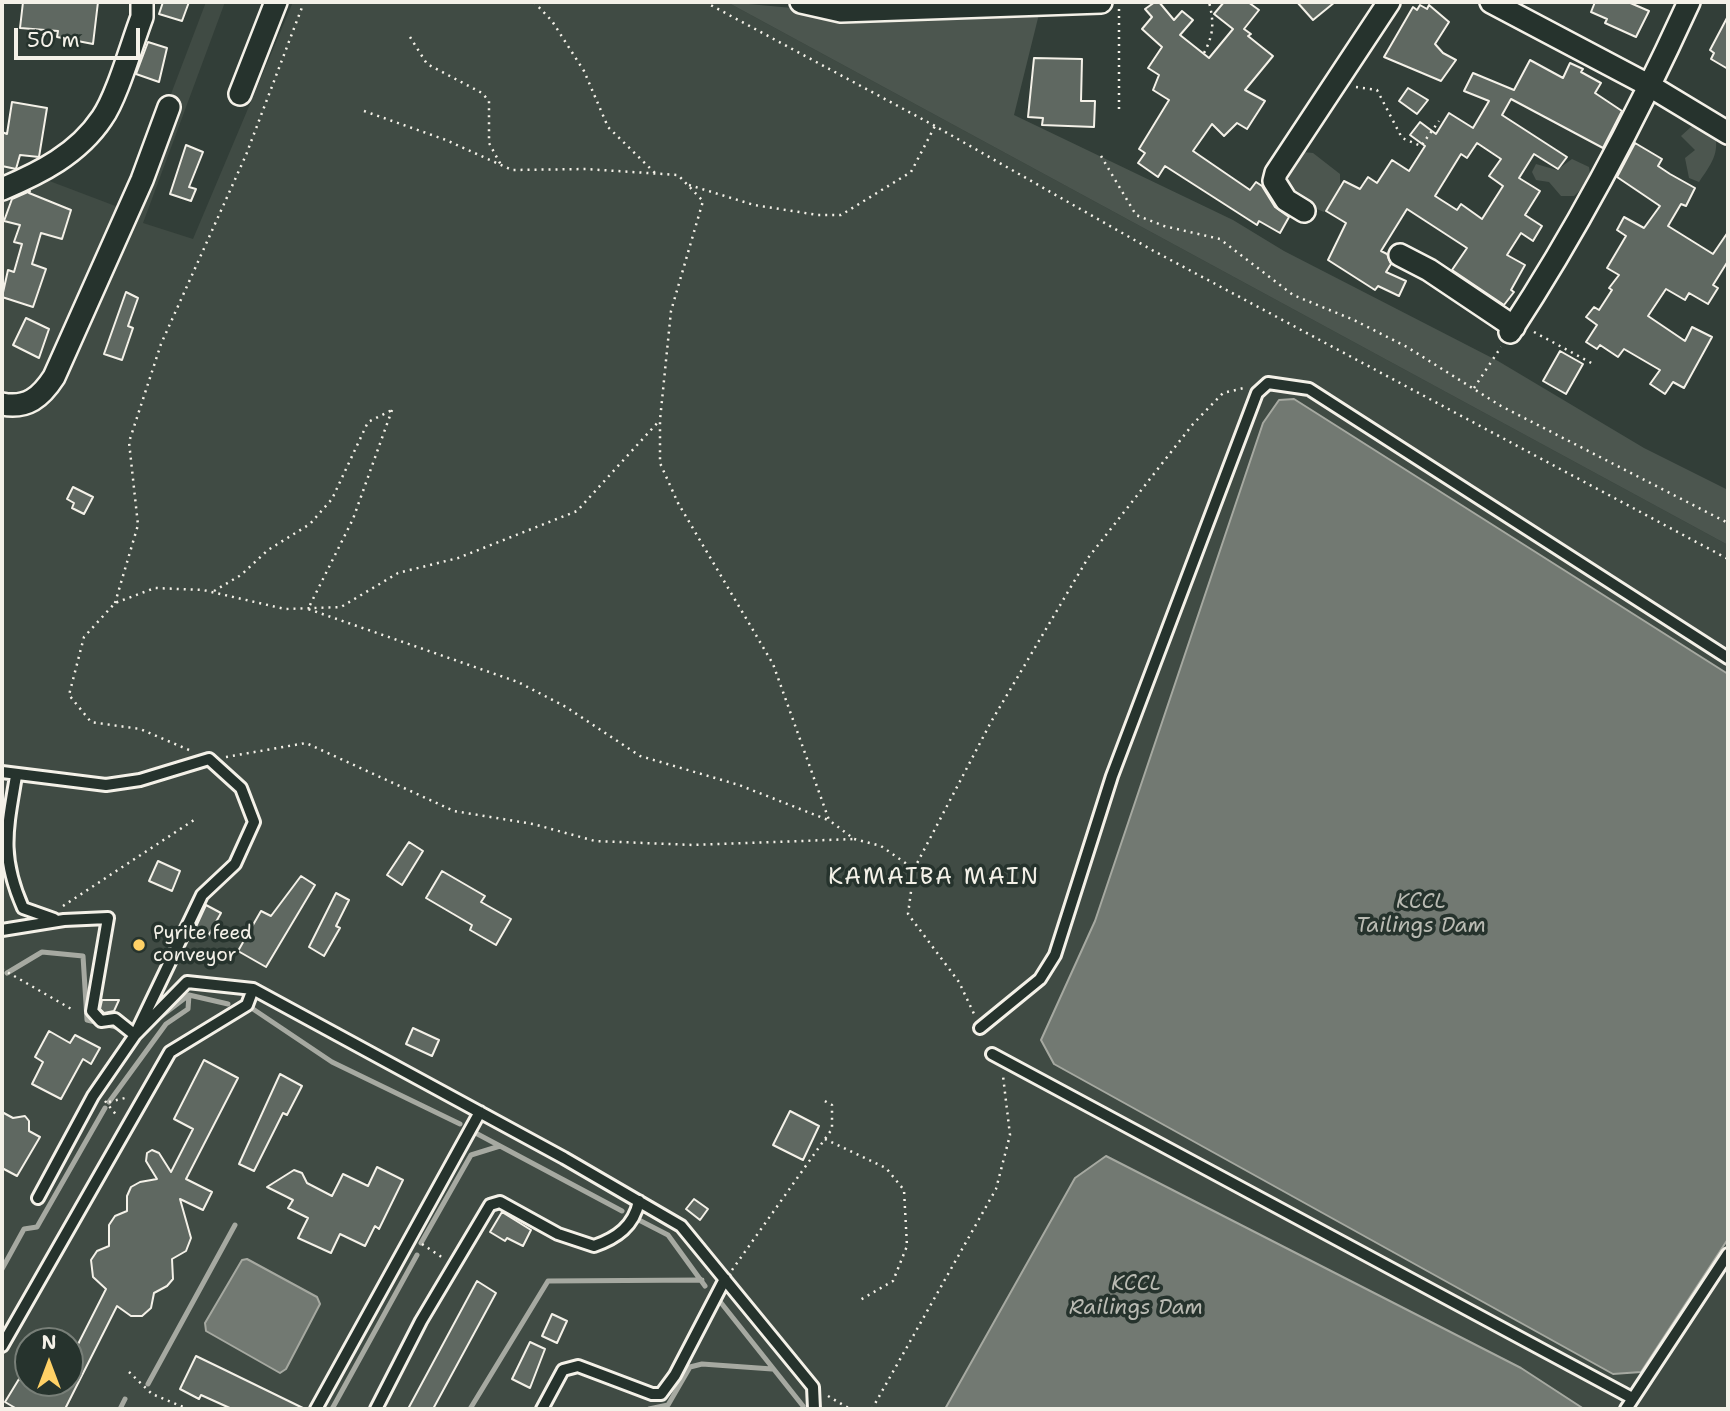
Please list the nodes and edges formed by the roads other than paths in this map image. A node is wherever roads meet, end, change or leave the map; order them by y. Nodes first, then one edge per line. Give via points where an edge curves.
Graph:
1 (142, 2) edge
2 (276, 2) edge
3 (801, 2) edge
4 (1101, 2) edge
5 (1389, 2) edge
6 (1491, 2) edge
7 (1689, 2) edge
8 (1650, 86) junction
9 (240, 94) dead end
10 (169, 107) dead end
11 (1728, 133) edge
12 (2, 189) edge
13 (1304, 211) dead end
14 (1400, 255) dead end
15 (2, 404) edge
16 (1728, 658) edge
17 (2, 772) edge
18 (16, 776) junction
19 (64, 920) junction
20 (2, 930) edge
21 (253, 989) junction
22 (980, 1028) road end
23 (135, 1035) junction
24 (992, 1054) road end
25 (480, 1112) junction
26 (38, 1198) dead end
27 (639, 1201) junction
28 (1728, 1254) edge
29 (725, 1279) junction
30 (2, 1346) edge
31 (1632, 1398) junction
32 (316, 1409) edge
33 (376, 1409) edge
34 (542, 1409) edge
35 (814, 1409) edge
36 (1626, 1409) edge

1 - 12 street via 142,17 103,117 79,145 46,170
2 - 9 street
3 - 4 street via 841,11
5 - 13 street via 1280,165 1274,181 1286,200
6 - 8 street
7 - 8 street
8 - 11 street
8 - 14 street via 1573,230 1515,325
10 - 15 street via 142,180 54,377 36,400
16 - 22 lane via 1309,389 1268,383 1256,393 1112,776 1055,955 1040,979
17 - 18 lane
18 - 19 lane via 5,849 9,879 23,908
18 - 23 lane via 106,785 209,759 241,788 254,822 235,864 202,895
19 - 20 lane
19 - 23 lane via 108,918 92,1011 101,1021 115,1019
21 - 23 lane via 187,982
21 - 25 lane
21 - 30 lane via 247,1005 170,1052
23 - 26 lane via 93,1096
24 - 31 lane
25 - 27 lane
25 - 32 lane
27 - 29 lane via 681,1226
27 - 33 lane via 627,1227 594,1246 558,1234 500,1202 489,1205
28 - 31 lane
29 - 34 lane via 661,1394 578,1367 562,1370
29 - 35 lane via 813,1387
31 - 36 lane

